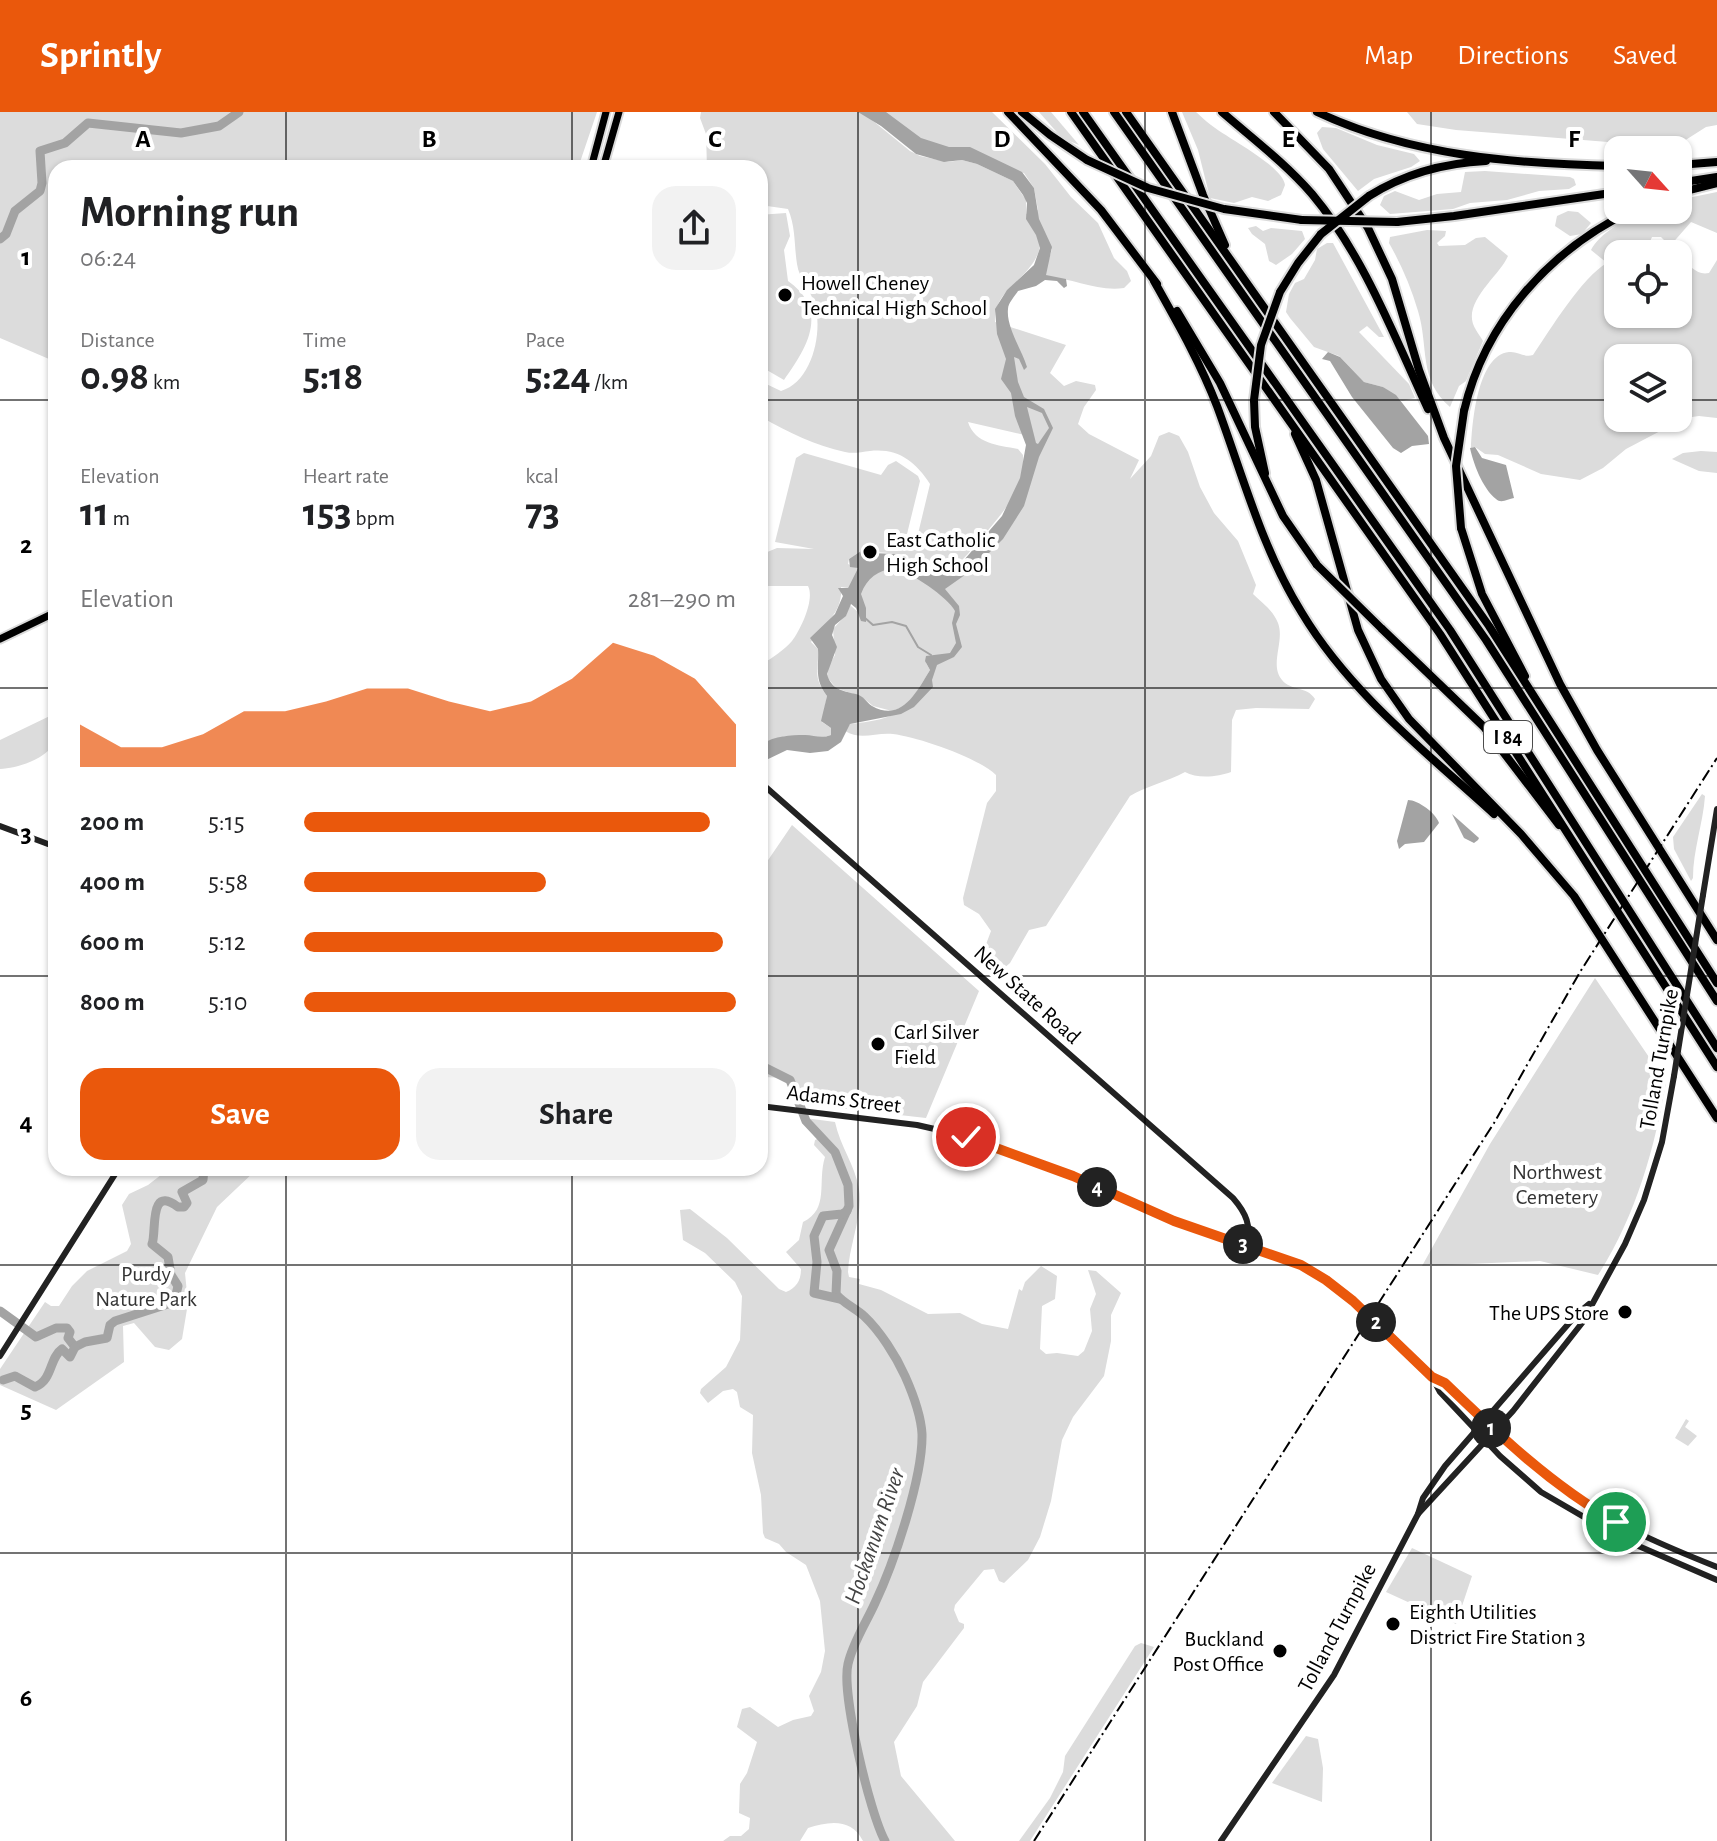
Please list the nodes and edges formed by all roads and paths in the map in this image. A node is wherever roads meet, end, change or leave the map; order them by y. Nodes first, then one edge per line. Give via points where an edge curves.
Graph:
1 (606, 112) edge
2 (619, 112) edge
3 (1008, 112) edge
4 (1022, 112) edge
5 (1071, 112) edge
6 (1083, 112) edge
7 (1114, 112) edge
8 (1126, 112) edge
9 (1172, 112) edge
10 (1222, 112) edge
11 (1274, 112) edge
12 (1317, 112) edge
13 (1507, 159) junction
14 (593, 160) edge
15 (605, 160) edge
16 (1717, 162) edge
17 (1692, 164) edge
18 (1604, 165) edge
19 (1717, 177) edge
20 (1692, 181) edge
21 (1717, 183) edge
22 (1692, 189) edge
23 (1604, 194) edge
24 (1606, 224) edge
25 (1236, 268) junction
26 (1154, 281) junction
27 (1287, 416) junction
28 (1444, 438) junction
29 (1270, 489) junction
30 (48, 616) edge
31 (0, 639) edge
32 (1527, 684) junction
33 (768, 789) edge
34 (1717, 809) edge
35 (0, 826) edge
36 (1570, 835) junction
37 (48, 844) edge
38 (1535, 850) junction
39 (1717, 940) edge
40 (1717, 983) edge
41 (1717, 1001) edge
42 (1717, 1048) edge
43 (1717, 1067) edge
44 (768, 1107) edge
45 (1717, 1118) edge
46 (114, 1176) edge
47 (1246, 1245) junction
48 (1592, 1301) junction
49 (0, 1356) edge
50 (1432, 1377) junction
51 (1484, 1421) junction
52 (1476, 1431) junction
53 (1494, 1431) junction
54 (1485, 1441) junction
55 (1418, 1514) junction
56 (1717, 1567) edge
57 (1717, 1580) edge
58 (1221, 1841) edge

1 - 14 main road
2 - 15 main road
3 - 26 highway via 1101,210
4 - 23 highway, bridge via 1087,160 1148,188 1224,209 1302,220 1397,222
5 - 27 highway, I 84
6 - 42 highway via 1457,641
7 - 41 highway via 1486,640
8 - 25 highway, I 84
9 - 25 highway
10 - 28 highway via 1288,169 1334,223
11 - 28 highway via 1329,169 1372,236 1392,279
12 - 13 highway via 1402,143
13 - 18 highway
13 - 29 highway, bridge via 1434,168 1397,180 1321,234 1298,263 1280,292 1261,345 1254,400
16 - 17 highway
19 - 20 highway
21 - 22 highway
24 - 32 highway, bridge via 1570,248 1505,317 1473,379 1464,411 1456,466 1461,528 1482,594 1521,663
25 - 32 highway, I 84
26 - 29 highway via 1204,354
26 - 38 highway via 1204,376 1270,551 1311,627 1370,699
27 - 36 highway, I 84 via 1448,645
27 - 38 highway via 1315,476 1356,622 1378,674 1405,715
28 - 39 highway via 1572,707
29 - 36 highway, bridge via 1288,526 1317,565 1484,727
30 - 31 main road
32 - 40 highway, I 84
33 - 47 main road, New State Road via 1233,1198 1246,1215
34 - 48 main road, Tolland Turnpike, bridge via 1662,1142 1643,1202
35 - 37 main road
36 - 43 highway, I 84
38 - 45 highway via 1587,913
44 - 47 main road, Adams Street via 961,1135
46 - 49 main road
47 - 50 main road, Adams Street via 1326,1280
48 - 51 main road, Tolland Turnpike
48 - 53 main road, Tolland Turnpike via 1582,1323
50 - 51 main road, Adams Street
50 - 52 main road, Adams Street
51 - 52 main road, Tolland Turnpike
51 - 53 main road, Adams Street
52 - 54 main road, Adams Street
52 - 55 main road, Tolland Turnpike via 1435,1480
53 - 54 main road, Tolland Turnpike
53 - 56 main road, Adams Street via 1591,1507
54 - 55 main road, Tolland Turnpike
54 - 57 main road, Adams Street via 1566,1508
55 - 58 main road, Tolland Turnpike via 1340,1664

